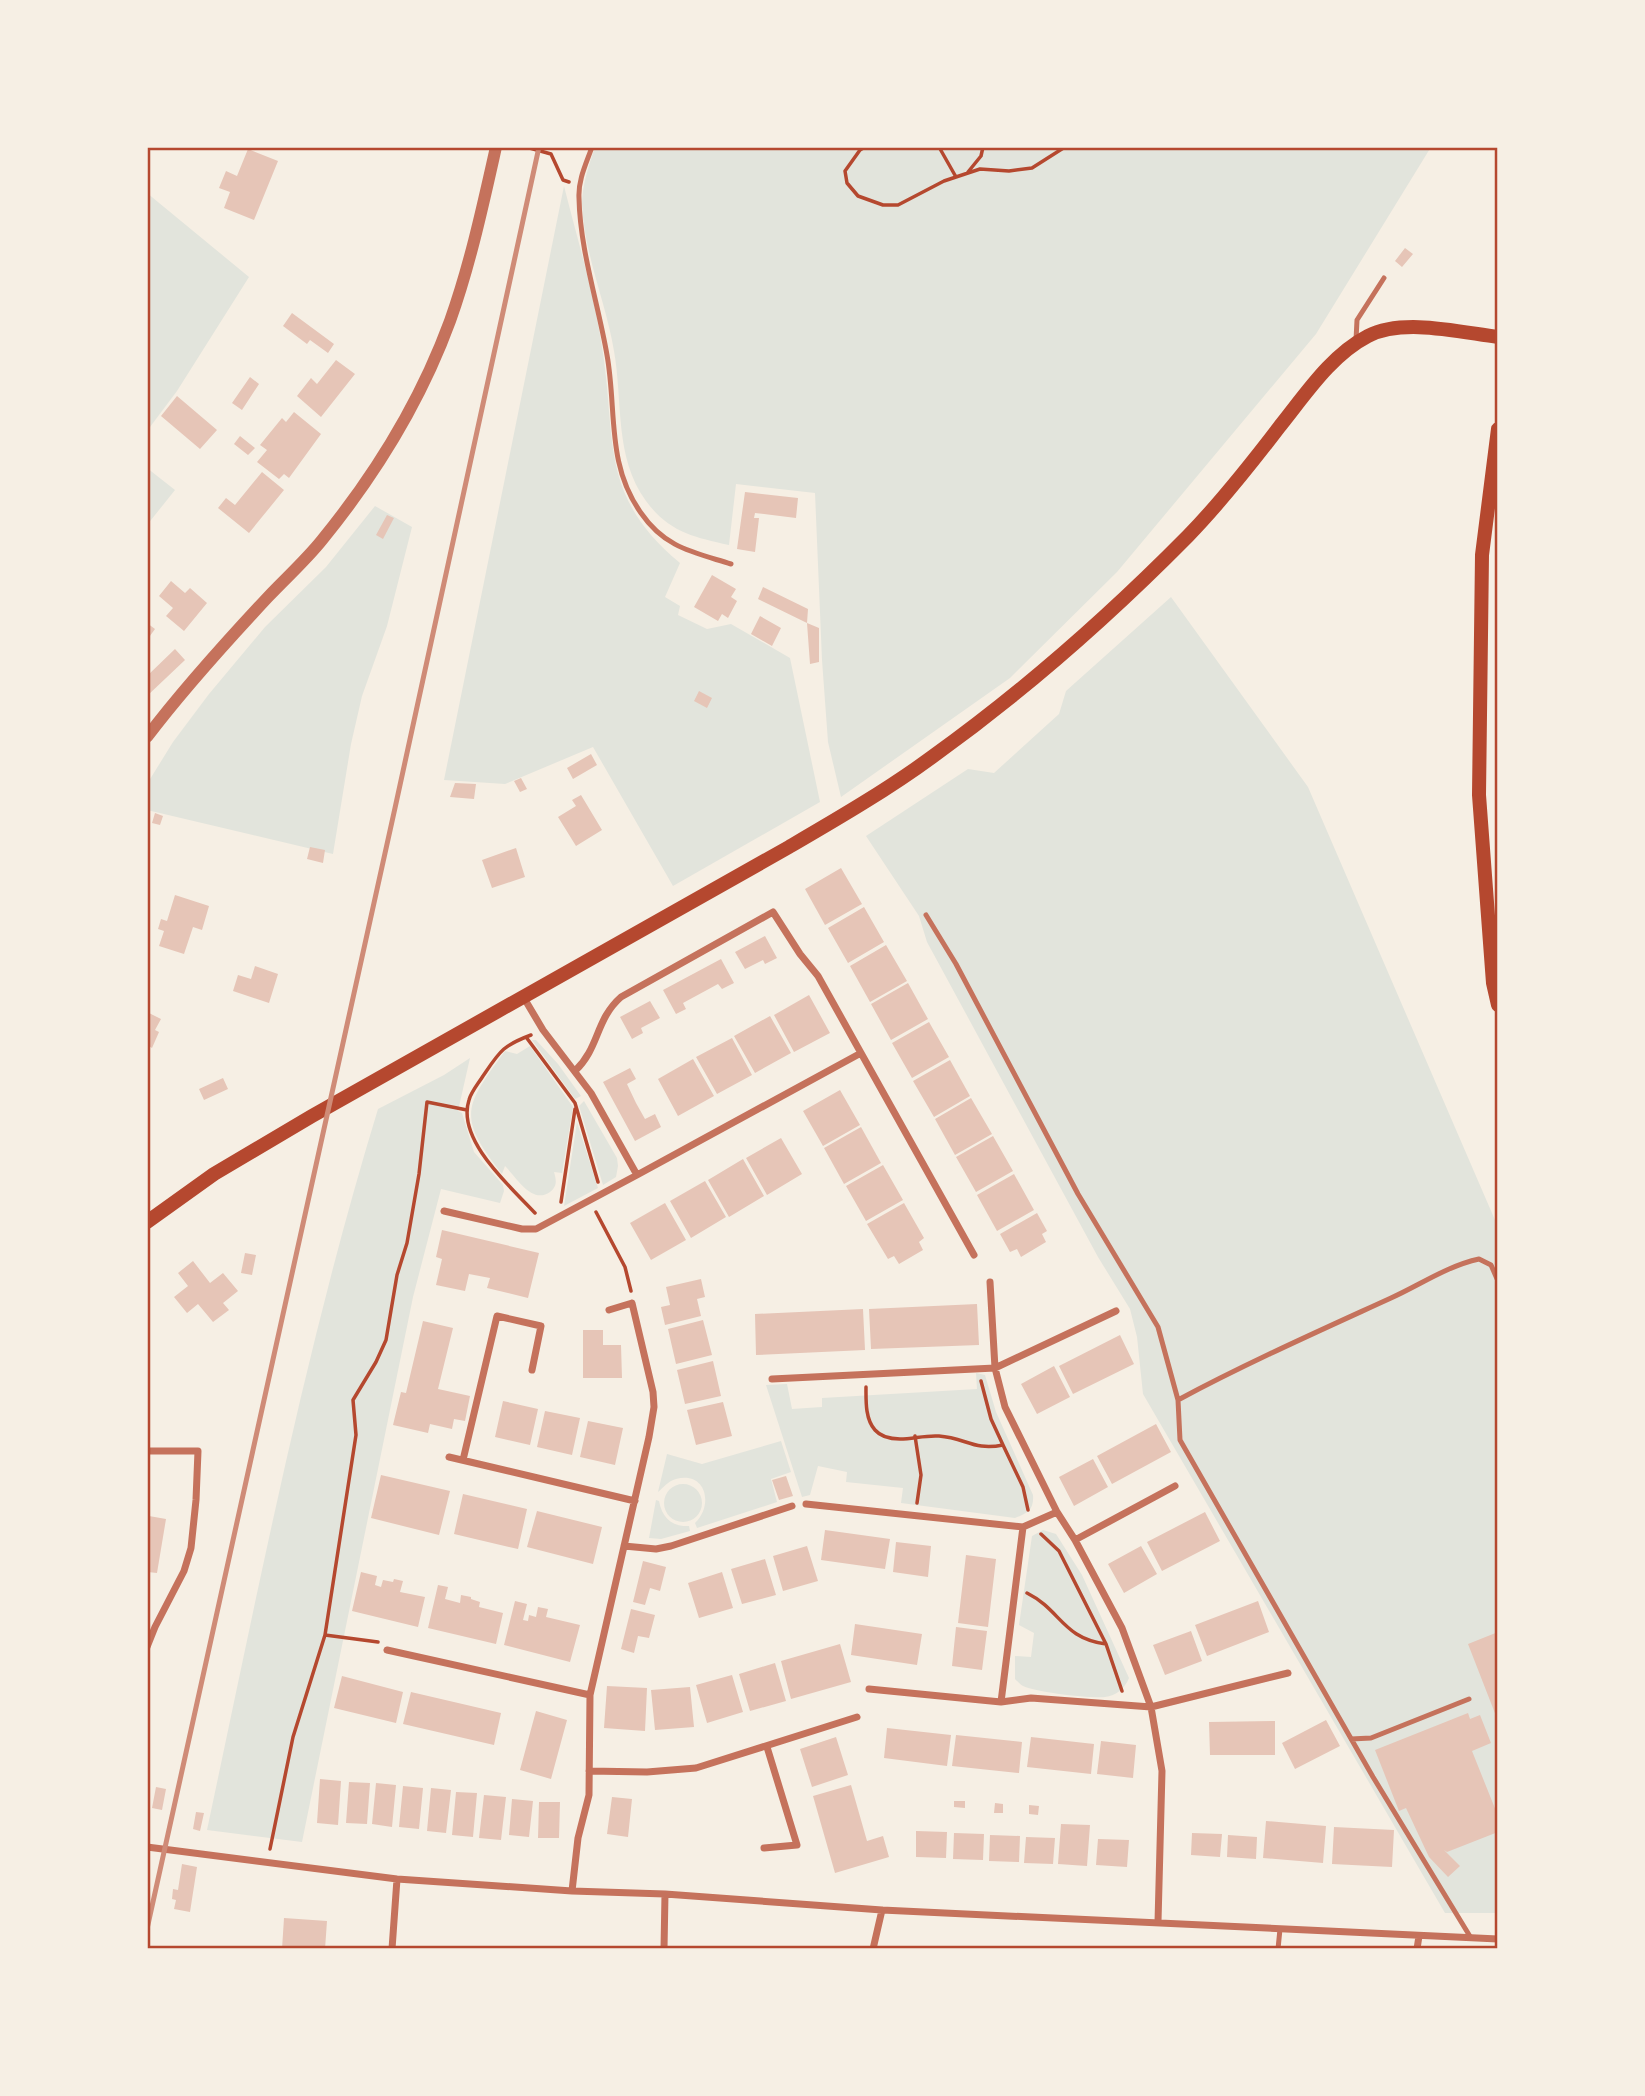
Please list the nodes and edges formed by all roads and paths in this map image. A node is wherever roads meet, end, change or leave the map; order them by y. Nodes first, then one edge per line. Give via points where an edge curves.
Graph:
1 (496, 147) edge
2 (526, 147) edge
3 (592, 147) edge
4 (865, 147) edge
5 (939, 147) edge
6 (983, 147) edge
7 (1065, 147) edge
8 (967, 173) junction
9 (956, 177) junction
10 (579, 184) junction
11 (1384, 278) dead end
12 (1498, 337) edge
13 (1356, 343) junction
14 (1498, 429) edge
15 (731, 564) dead end
16 (147, 737) edge
17 (926, 915) dead end
18 (524, 998) junction
19 (1498, 1005) edge
20 (542, 1030) junction
21 (526, 1037) junction
22 (861, 1053) junction
23 (575, 1071) junction
24 (576, 1106) junction
25 (467, 1110) junction
26 (637, 1175) junction
27 (601, 1194) junction
28 (590, 1200) junction
29 (444, 1211) dead end
30 (559, 1218) junction
31 (147, 1222) edge
32 (546, 1225) junction
33 (974, 1255) dead end
34 (990, 1282) dead end
35 (1498, 1282) edge
36 (632, 1303) junction
37 (609, 1310) dead end
38 (1116, 1311) dead end
39 (995, 1368) junction
40 (979, 1369) junction
41 (532, 1370) dead end
42 (865, 1375) junction
43 (772, 1379) dead end
44 (1178, 1400) junction
45 (915, 1436) junction
46 (1003, 1445) junction
47 (147, 1451) edge
48 (449, 1457) dead end
49 (463, 1460) junction
50 (1175, 1486) dead end
51 (635, 1501) junction
52 (806, 1504) dead end
53 (792, 1506) dead end
54 (1057, 1512) junction
55 (915, 1515) junction
56 (1027, 1525) junction
57 (1075, 1540) junction
58 (624, 1546) junction
59 (1016, 1589) junction
60 (325, 1634) junction
61 (1106, 1644) junction
62 (147, 1647) edge
63 (387, 1650) joint
64 (1288, 1673) dead end
65 (869, 1689) dead end
66 (590, 1695) junction
67 (1469, 1699) dead end
68 (1001, 1702) junction
69 (1126, 1706) junction
70 (1151, 1707) junction
71 (857, 1717) dead end
72 (1351, 1739) junction
73 (767, 1747) junction
74 (589, 1770) junction
75 (147, 1847) edge
76 (764, 1848) dead end
77 (268, 1862) junction
78 (397, 1879) junction
79 (572, 1891) junction
80 (665, 1894) junction
81 (882, 1910) junction
82 (1158, 1922) junction
83 (1280, 1929) junction
84 (1419, 1936) junction
85 (1471, 1938) junction
86 (1498, 1939) edge
87 (392, 1949) edge
88 (664, 1949) edge
89 (873, 1949) edge
90 (1278, 1949) edge
91 (1418, 1949) edge

1 - 16 street via 450,320 386,449 320,542 194,677
2 - 10 path via 551,154 563,180
3 - 10 lane
4 - 9 path via 845,171 851,190 867,201 898,205
5 - 9 path
6 - 8 path
7 - 8 path via 1032,168
8 - 9 path
10 - 15 lane via 583,233 608,358 615,453 625,485 640,513 662,538
11 - 13 lane via 1357,320
12 - 13 main road via 1415,326 1369,335
13 - 18 main road via 1321,375 1191,533 1014,695 932,758 850,811
14 - 19 main road via 1482,555 1479,796
17 - 44 lane via 1078,1195 1158,1327
18 - 20 street
18 - 31 main road via 214,1174
20 - 21 path
20 - 23 street
21 - 24 path
21 - 25 path via 502,1048 469,1098
22 - 23 street via 818,976 774,912 621,998 606,1013 592,1051
22 - 26 street
22 - 33 street
23 - 26 street
24 - 27 path
24 - 30 path
25 - 32 path via 470,1130 484,1157
25 - 60 path via 427,1102 419,1174 386,1340 354,1400 356,1435
26 - 27 street
27 - 28 street
28 - 30 street
28 - 36 path via 625,1267
29 - 32 street via 522,1229
30 - 32 street
34 - 39 street
35 - 44 lane via 1491,1265 1479,1259 1459,1263
36 - 37 street
36 - 51 street via 654,1407
38 - 39 street
39 - 40 street
39 - 54 street via 1005,1407
40 - 42 street
40 - 46 path via 991,1419
41 - 49 street via 541,1326 497,1316
42 - 43 street
42 - 45 path via 874,1429 896,1439
44 - 72 lane via 1180,1440
45 - 46 path via 951,1438 979,1447
45 - 55 path via 921,1475
46 - 56 path via 1023,1487
47 - 62 street via 198,1451 191,1548
48 - 49 street
49 - 51 street
50 - 57 street
51 - 58 street
52 - 55 street
53 - 58 street via 671,1546
54 - 56 street
54 - 57 street
55 - 56 street
56 - 59 street
56 - 61 path via 1059,1551
57 - 70 street via 1122,1628
58 - 66 street
59 - 61 path via 1031,1594 1075,1635
59 - 68 street
60 - 63 path via 380,1643
60 - 77 path via 293,1737
61 - 69 path
63 - 66 street
64 - 70 street
65 - 68 street
66 - 74 street
67 - 72 lane via 1371,1738
68 - 69 street via 1031,1698
69 - 70 street
70 - 82 street via 1162,1772
71 - 73 street
72 - 85 lane
73 - 74 street via 696,1768
73 - 76 street via 797,1845
74 - 79 street
75 - 77 street
77 - 78 street
78 - 79 street
78 - 87 street
79 - 80 street
80 - 81 street
80 - 88 street
81 - 82 street
81 - 89 street
82 - 83 street
83 - 84 street
83 - 90 lane
84 - 85 street
84 - 91 street
85 - 86 street

